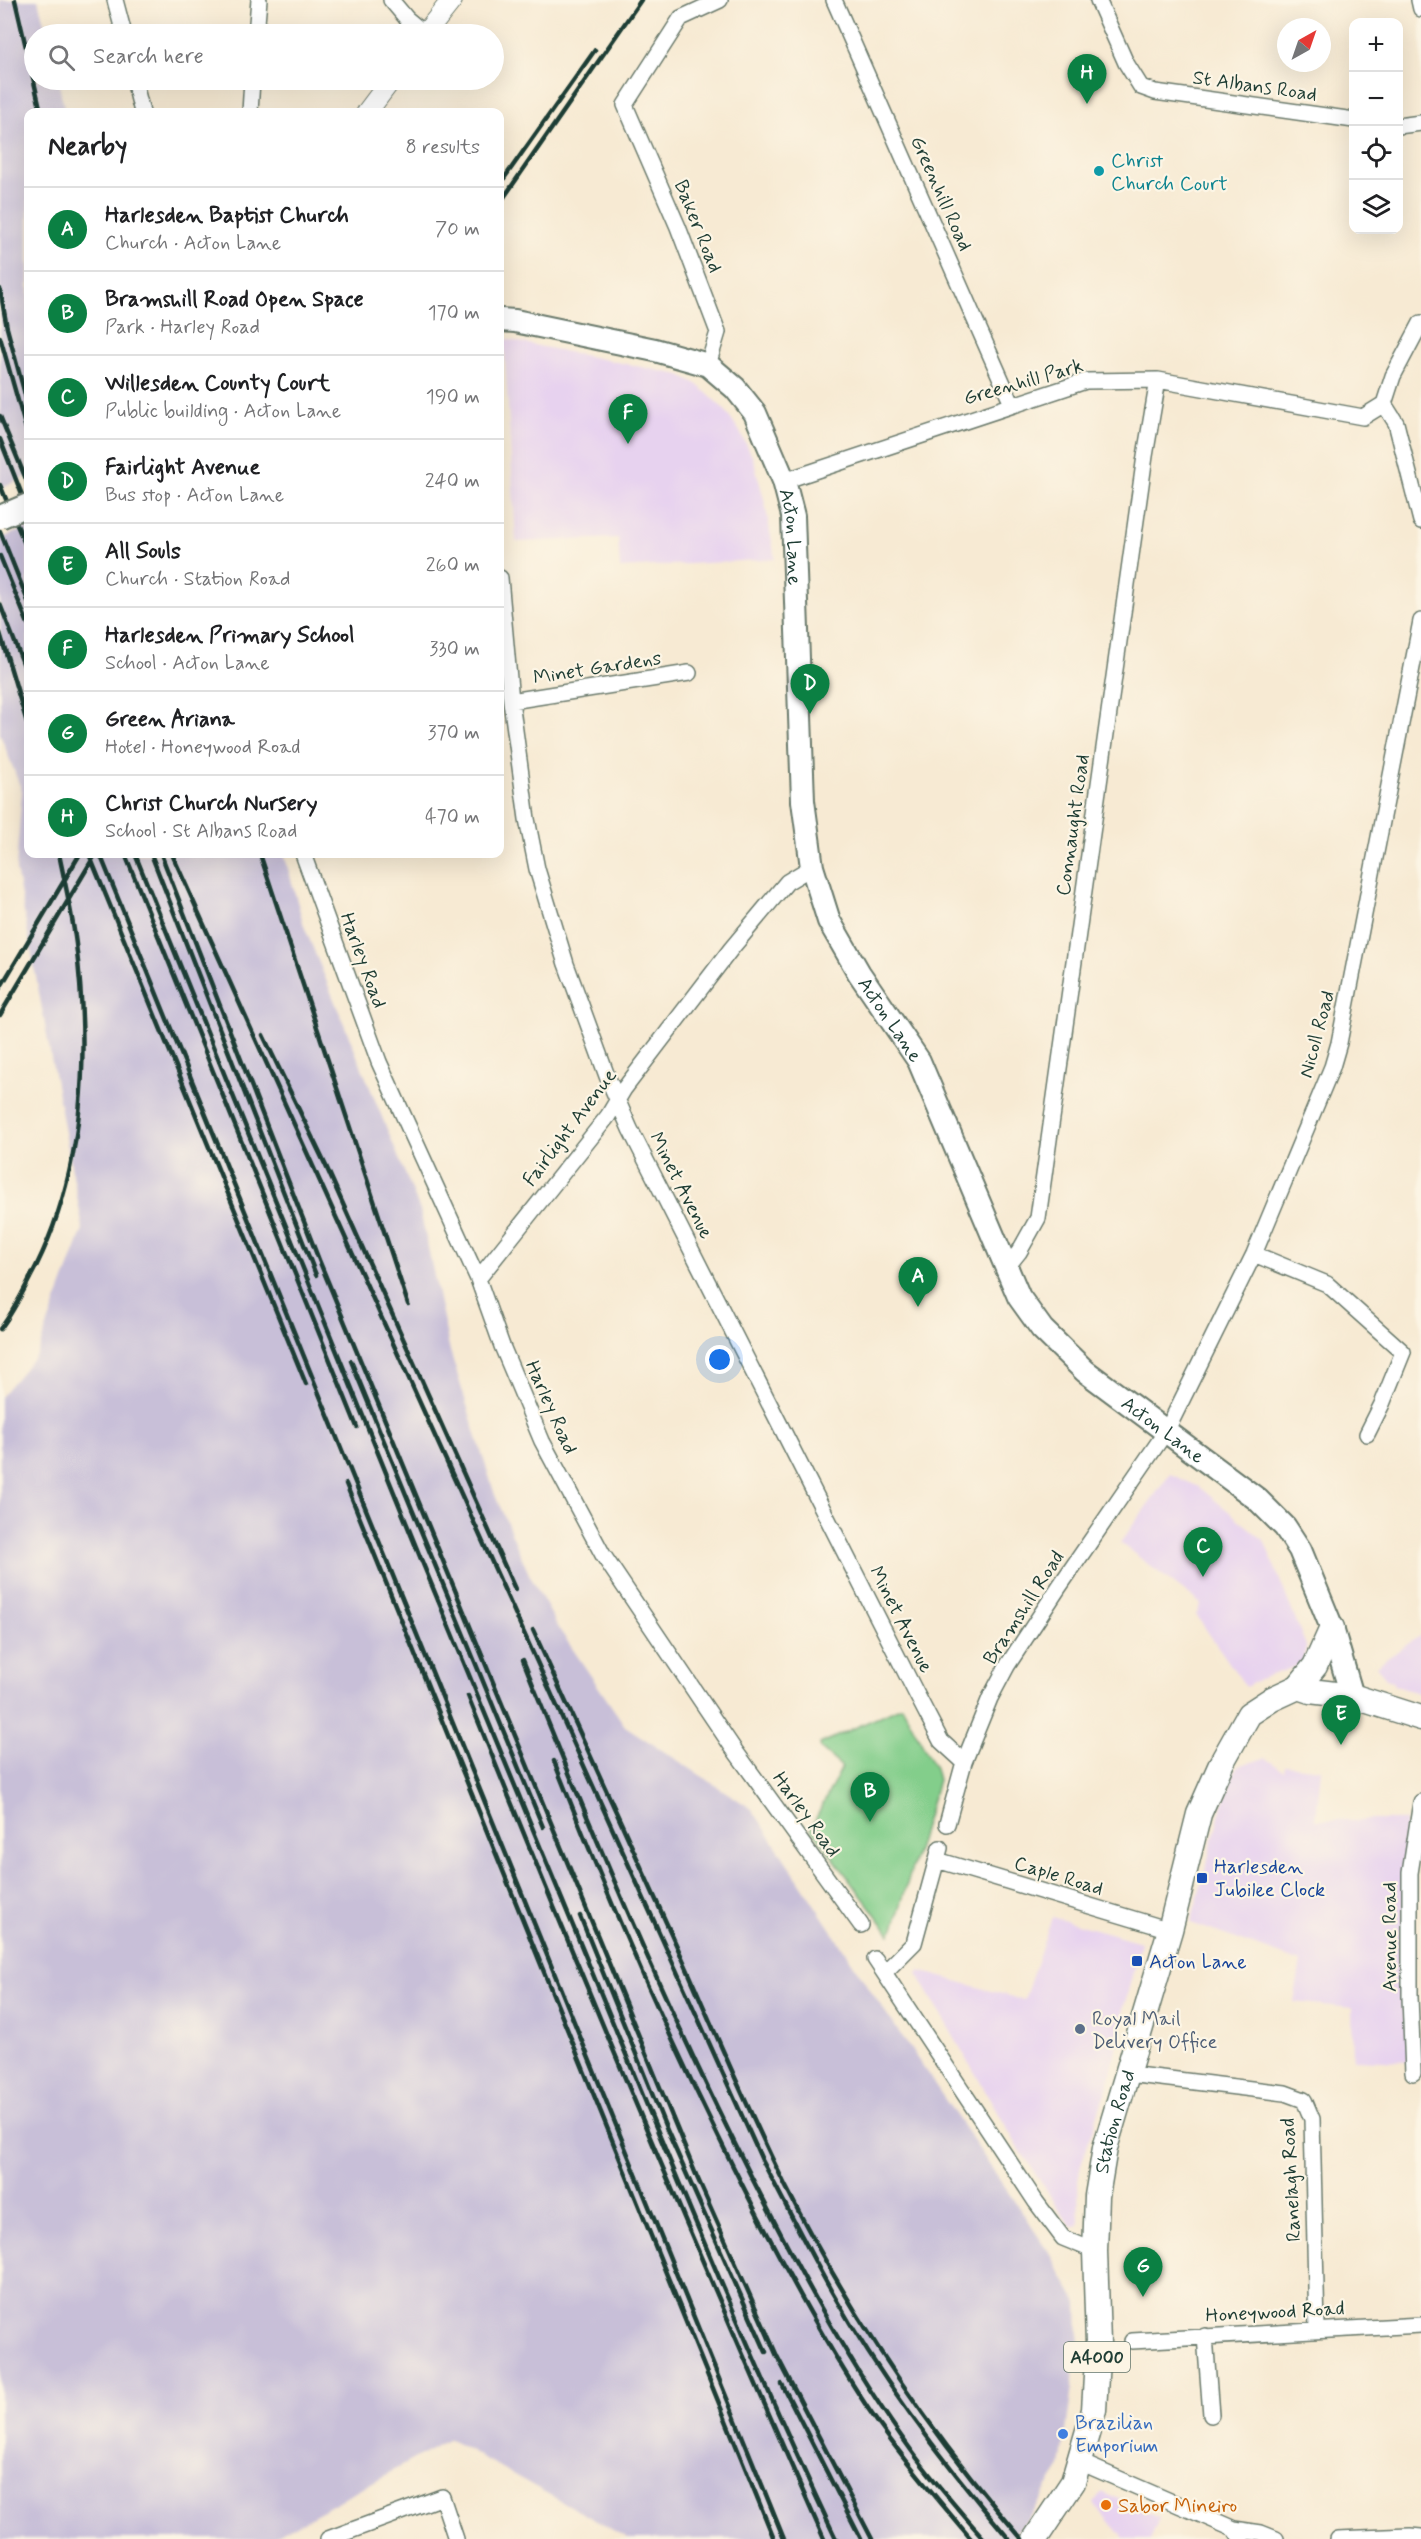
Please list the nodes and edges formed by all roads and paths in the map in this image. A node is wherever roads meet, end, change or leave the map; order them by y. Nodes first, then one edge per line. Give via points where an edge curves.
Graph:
1 (115, 0) edge
2 (259, 0) edge
3 (390, 0) edge
4 (452, 0) edge
5 (720, 0) edge
6 (834, 0) edge
7 (1098, 0) edge
8 (1419, 0) edge
9 (1421, 9) edge
10 (121, 24) edge
11 (257, 24) edge
12 (412, 24) edge
13 (433, 24) edge
14 (136, 90) edge
15 (251, 90) edge
16 (384, 90) edge
17 (141, 108) edge
18 (250, 108) edge
19 (370, 108) edge
20 (1349, 119) edge
21 (1421, 123) edge
22 (1403, 125) edge
23 (504, 320) edge
24 (1421, 323) edge
25 (708, 365) junction
26 (1158, 380) junction
27 (1012, 404) junction
28 (1384, 404) junction
29 (784, 481) junction
30 (24, 507) edge
31 (0, 517) edge
32 (1421, 521) edge
33 (1421, 621) edge
34 (504, 623) edge
35 (688, 673) dead end
36 (511, 701) junction
37 (304, 858) edge
38 (812, 867) junction
39 (617, 1101) junction
40 (1254, 1254) junction
41 (1007, 1268) junction
42 (478, 1279) junction
43 (1167, 1430) junction
44 (1367, 1434) dead end
45 (1332, 1628) junction
46 (1299, 1688) junction
47 (1352, 1696) junction
48 (1421, 1718) edge
49 (964, 1762) junction
50 (1421, 1802) edge
51 (946, 1824) dead end
52 (861, 1925) dead end
53 (1170, 1929) junction
54 (875, 1959) dead end
55 (885, 1972) junction
56 (1413, 2073) dead end
57 (1128, 2074) junction
58 (1095, 2251) junction
59 (1421, 2325) edge
60 (1317, 2329) junction
61 (1205, 2336) junction
62 (1132, 2341) dead end
63 (1211, 2415) dead end
64 (1080, 2462) junction
65 (1238, 2534) edge
66 (1037, 2537) edge
67 (1421, 2537) edge
68 (328, 2539) edge
69 (456, 2539) edge
70 (1276, 2539) edge
71 (1338, 2539) edge

1 - 10 street
2 - 11 street
3 - 12 street
4 - 13 street
5 - 25 street, Baker Road via 681,18 625,105 718,332
6 - 27 street, Greenhill Road
7 - 20 street, St Albans Road via 1141,87 1171,95
8 - 9 street
14 - 17 street
15 - 18 street
16 - 19 street
21 - 22 street
23 - 25 main road, Acton Lane via 655,350
24 - 28 street via 1393,376
25 - 29 main road, Acton Lane via 735,388 754,413
26 - 27 street, Greenhill Park via 1086,381
26 - 28 street, Greenhill Park via 1363,417
26 - 41 street, Connaught Road via 1038,1218
27 - 29 street, Greenhill Park
28 - 32 street via 1396,423
29 - 38 main road, Acton Lane via 793,516 803,801
30 - 31 main road, bridge
33 - 40 street, Nicoll Road via 1339,1043 1288,1178
34 - 36 street, Minet Avenue
35 - 36 street, Minet Gardens
36 - 39 street, Minet Avenue via 537,869 560,946
37 - 42 street, Harley Road via 379,1062
38 - 39 street, Fairlight Avenue via 787,882 738,940
38 - 41 main road, Acton Lane via 828,921 919,1061
39 - 42 street, Fairlight Avenue
39 - 49 street, Minet Avenue via 941,1741
40 - 43 street, Nicoll Road
40 - 44 street via 1327,1284 1403,1352
41 - 43 main road, Acton Lane via 1019,1297 1042,1329 1085,1371
42 - 52 street, Harley Road via 535,1428 603,1555 733,1748
43 - 45 main road, Acton Lane via 1257,1499 1284,1527 1300,1550
43 - 49 street, Bramshill Road via 1007,1666
45 - 46 main road via 1315,1666
45 - 47 main road, Acton Lane
46 - 47 main road
46 - 53 main road, Station Road / A4000 via 1249,1714 1222,1762 1199,1814
47 - 48 main road
49 - 51 street, Bramshill Road
50 - 56 street, Avenue Road via 1410,1873
53 - 55 street, Caple Road via 938,1854 914,1943
53 - 57 main road, Station Road / A4000
54 - 55 street
55 - 58 street via 1063,2238
57 - 58 main road, Station Road / A4000 via 1105,2148 1097,2196
57 - 60 street, Ranelagh Road via 1285,2093 1304,2100 1312,2120
58 - 64 main road, Station Road / A4000 via 1098,2343 1094,2410
59 - 60 street, Honeywood Road
60 - 61 street, Honeywood Road
61 - 62 street, Honeywood Road
61 - 63 street
64 - 65 street
64 - 66 main road, Station Road / A4000 via 1065,2496
65 - 70 street via 1261,2533
67 - 71 street
68 - 69 street via 442,2497

